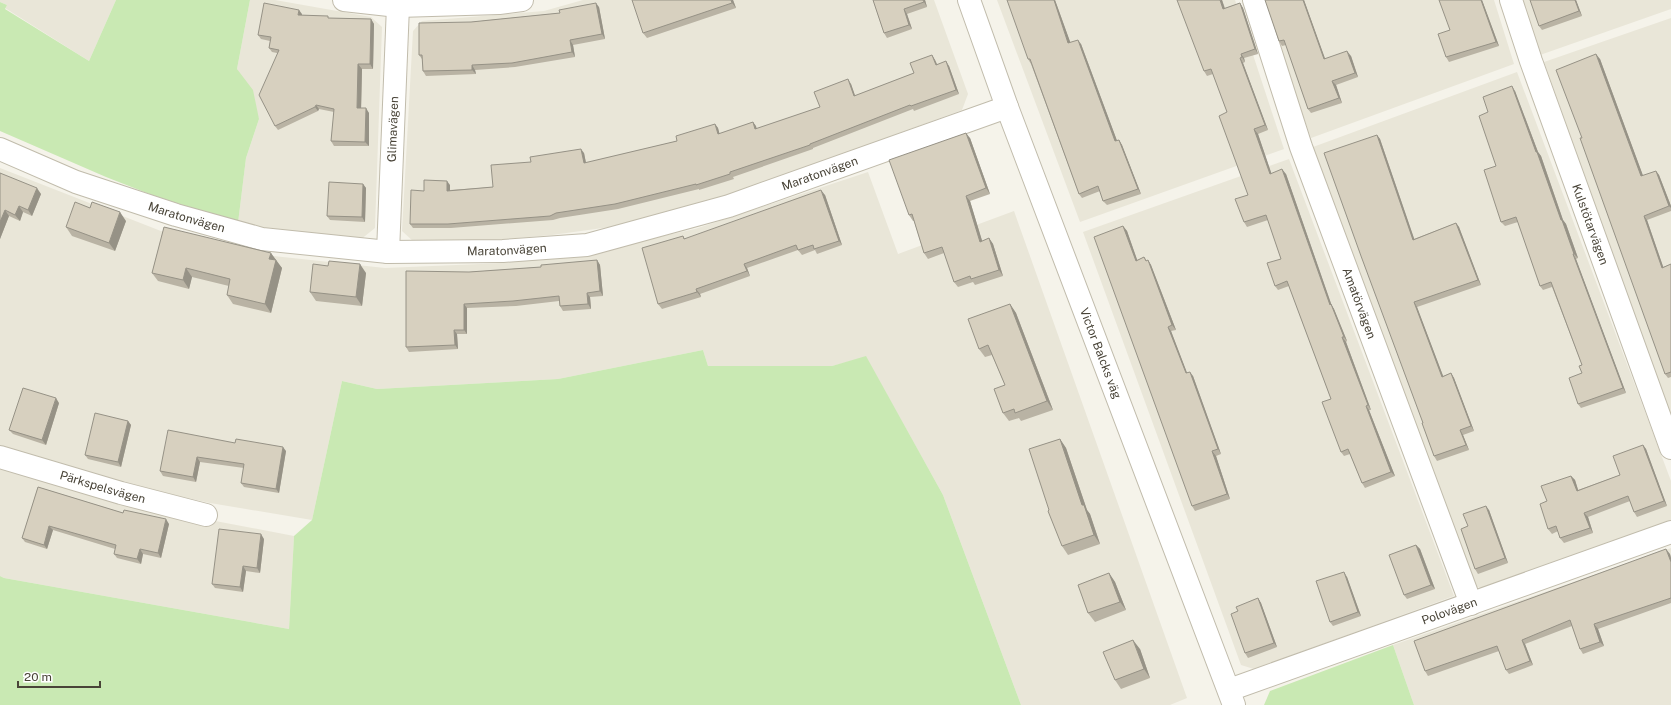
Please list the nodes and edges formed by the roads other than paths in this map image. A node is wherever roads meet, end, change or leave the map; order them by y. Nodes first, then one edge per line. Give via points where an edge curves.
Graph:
1 (344, 0) edge
2 (522, 0) edge
3 (970, 0) edge
4 (1254, 0) edge
5 (1511, 0) edge
6 (398, 6) junction
7 (1007, 107) junction
8 (0, 150) edge
9 (388, 252) junction
10 (1671, 448) edge
11 (0, 457) edge
12 (206, 515) dead end
13 (1671, 532) edge
14 (1471, 604) junction
15 (1231, 698) edge

1 - 6 street
2 - 6 street
3 - 7 street, Victor Balcks väg
4 - 14 street, Amatörvägen via 1301,147
5 - 10 street, Kulstötarvägen
6 - 9 street, Glimavägen
7 - 9 street, Maratonvägen via 729,206 586,245 504,252
7 - 15 street, Victor Balcks väg
8 - 9 street, Maratonvägen via 76,182 176,215 262,239
11 - 12 street, Pärkspelsvägen
13 - 14 street, Polovägen
14 - 15 street, Polovägen

